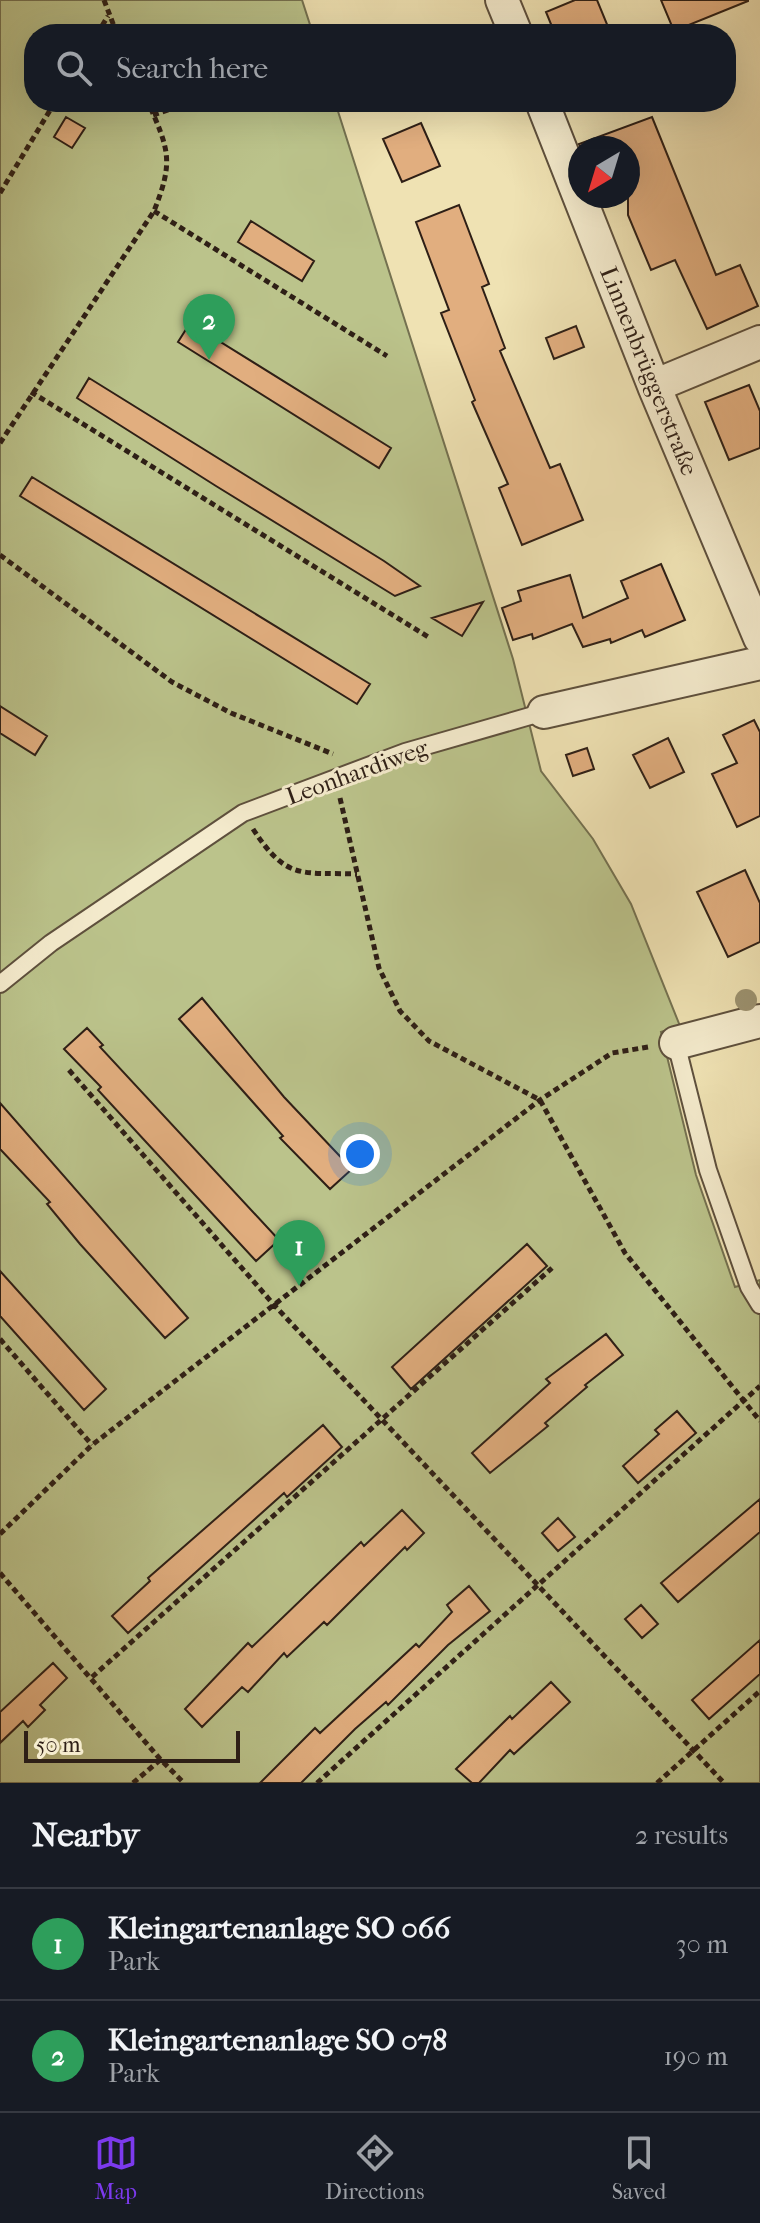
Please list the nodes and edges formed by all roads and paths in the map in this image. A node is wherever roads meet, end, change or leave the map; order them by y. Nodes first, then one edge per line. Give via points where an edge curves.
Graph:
1 (104, 0) edge
2 (502, 0) edge
3 (108, 15) junction
4 (103, 24) edge
5 (112, 24) edge
6 (512, 24) edge
7 (49, 112) edge
8 (152, 112) edge
9 (162, 112) edge
10 (546, 112) edge
11 (153, 115) junction
12 (0, 193) edge
13 (154, 211) junction
14 (760, 342) edge
15 (387, 356) dead end
16 (654, 386) junction
17 (31, 392) junction
18 (0, 443) edge
19 (0, 555) edge
20 (430, 638) dead end
21 (760, 638) edge
22 (760, 663) edge
23 (544, 712) joint
24 (358, 770) junction
25 (335, 778) junction
26 (243, 813) junction
27 (357, 874) junction
28 (0, 984) edge
29 (760, 1021) edge
30 (676, 1043) junction
31 (69, 1070) dead end
32 (540, 1100) junction
33 (552, 1268) dead end
34 (760, 1305) edge
35 (275, 1306) junction
36 (0, 1339) edge
37 (760, 1386) edge
38 (744, 1402) junction
39 (381, 1419) junction
40 (760, 1421) edge
41 (92, 1445) junction
42 (0, 1534) edge
43 (0, 1573) edge
44 (539, 1586) junction
45 (92, 1677) junction
46 (760, 1691) edge
47 (693, 1751) junction
48 (160, 1759) junction
49 (133, 1783) edge
50 (184, 1783) edge
51 (317, 1783) edge
52 (657, 1783) edge
53 (724, 1783) edge

1 - 3 path
2 - 6 street
3 - 4 path
3 - 5 path
7 - 12 path
8 - 11 path
9 - 11 path
10 - 16 street, Linnenbrüggerstraße
11 - 13 path via 169,157
13 - 15 path
13 - 17 path
14 - 16 street
16 - 21 street, Linnenbrüggerstraße
17 - 18 path
17 - 20 path
19 - 24 path via 172,682 231,713 340,757
22 - 23 street, Leonhardiweg
23 - 24 lane, Leonhardiweg
24 - 25 lane, Leonhardiweg
25 - 26 lane, Leonhardiweg
25 - 27 path
26 - 27 path via 266,848 293,872
26 - 28 lane, Leonhardiweg via 51,943
27 - 32 path via 379,968 400,1011 429,1041
29 - 30 street
30 - 32 path via 612,1053
30 - 34 lane via 708,1170
31 - 35 path
32 - 35 path
32 - 38 path via 625,1253
33 - 39 path
35 - 39 path
35 - 41 path
36 - 41 path
37 - 38 path
38 - 40 path
38 - 44 path
39 - 44 path
39 - 45 path
41 - 42 path
43 - 45 path
44 - 47 path
44 - 51 path
45 - 48 path
46 - 47 path
47 - 52 path
47 - 53 path
48 - 49 path
48 - 50 path

